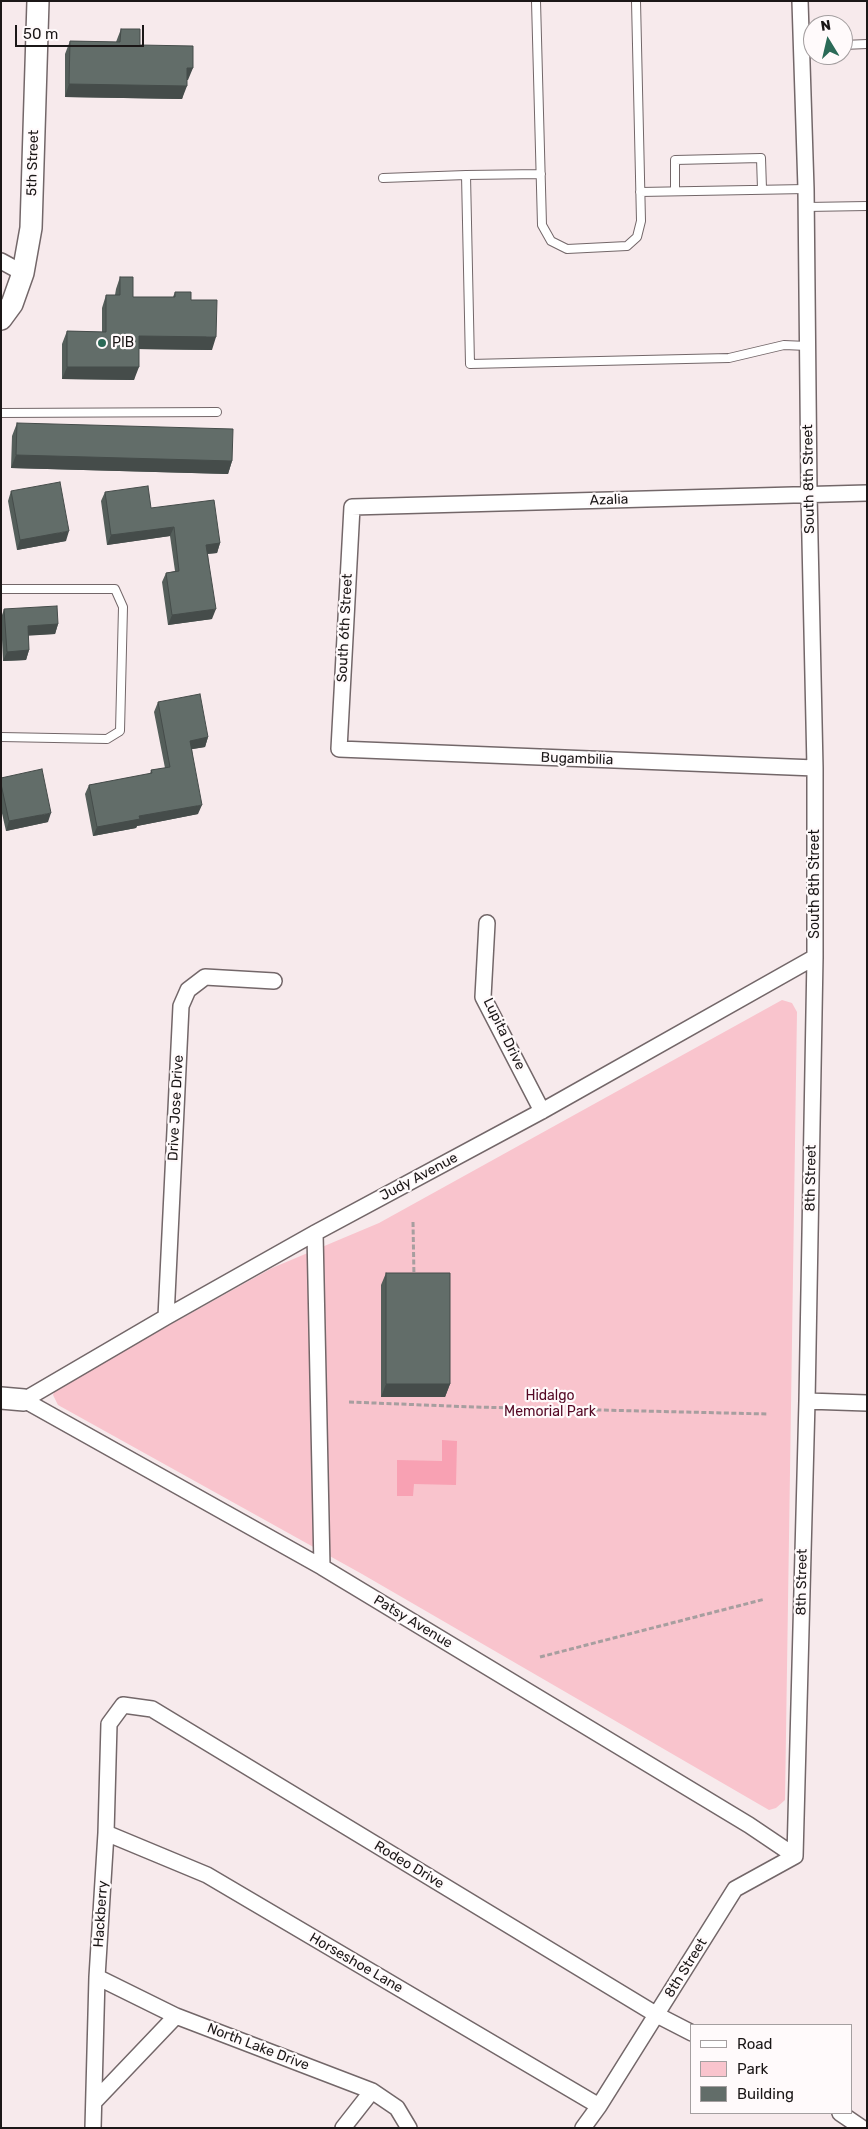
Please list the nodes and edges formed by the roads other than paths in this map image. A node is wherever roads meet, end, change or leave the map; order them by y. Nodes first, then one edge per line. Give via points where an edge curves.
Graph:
1 (38, 1) edge
2 (536, 1) edge
3 (636, 1) edge
4 (800, 1) edge
5 (803, 20) edge
6 (867, 44) edge
7 (853, 45) edge
8 (807, 65) edge
9 (541, 174) junction
10 (466, 176) junction
11 (383, 178) dead end
12 (806, 188) junction
13 (762, 190) junction
14 (675, 191) junction
15 (640, 192) junction
16 (867, 206) edge
17 (806, 207) junction
18 (1, 261) edge
19 (23, 273) junction
20 (1, 319) edge
21 (807, 346) junction
22 (217, 412) dead end
23 (1, 413) edge
24 (867, 493) edge
25 (809, 494) junction
26 (352, 508) joint
27 (1, 589) edge
28 (1, 737) edge
29 (339, 749) joint
30 (815, 768) junction
31 (487, 923) dead end
32 (815, 957) junction
33 (274, 981) dead end
34 (542, 1111) junction
35 (315, 1233) junction
36 (166, 1317) junction
37 (1, 1398) edge
38 (24, 1400) junction
39 (807, 1401) junction
40 (867, 1403) edge
41 (322, 1567) junction
42 (123, 1705) joint
43 (106, 1833) junction
44 (795, 1856) junction
45 (97, 1977) junction
46 (657, 2015) junction
47 (176, 2016) junction
48 (690, 2032) edge
49 (372, 2090) junction
50 (94, 2102) junction
51 (599, 2106) junction
52 (841, 2114) edge
53 (93, 2128) edge
54 (343, 2128) edge
55 (409, 2128) edge
56 (583, 2128) edge
57 (862, 2128) edge

1 - 19 street, 5th Street via 31,228
2 - 9 lane
3 - 15 lane
4 - 5 street, South 8th Street
6 - 7 lane
8 - 12 street, South 8th Street
9 - 10 lane
9 - 15 lane via 542,225 551,241 567,249 627,246 638,237
10 - 11 lane
10 - 21 lane via 470,364 729,358 784,346
12 - 13 lane
12 - 17 street, South 8th Street
13 - 14 lane
13 - 14 lane via 761,158 674,160
14 - 15 lane
16 - 17 lane
17 - 21 street, South 8th Street
18 - 19 street
19 - 20 street, 5th Street via 12,304
21 - 25 street, South 8th Street
22 - 23 lane
24 - 25 street, Azalia
25 - 26 street, Azalia
25 - 30 street, South 8th Street
26 - 29 street, South 6th Street
27 - 28 lane via 115,589 123,607 120,731 107,739
29 - 30 street, Bugambilia
30 - 32 street, South 8th Street
31 - 34 street, Lupita Drive via 483,997
32 - 34 street, Judy Avenue
32 - 39 street, 8th Street
33 - 36 street, Drive Jose Drive via 205,977 188,990 181,1006
34 - 35 street, Judy Avenue
35 - 36 street, Judy Avenue
35 - 41 street
36 - 38 street, Judy Avenue
37 - 38 street
38 - 41 street, Patsy Avenue
39 - 40 street
39 - 44 street, 8th Street
41 - 44 street, Patsy Avenue
42 - 43 street, Hackberry via 110,1724
42 - 46 street, Rodeo Drive via 152,1709
43 - 45 street, Hackberry
43 - 51 street, Horseshoe Lane via 207,1875
44 - 46 street, 8th Street via 735,1889
45 - 47 street, North Lake Drive
45 - 50 street, Hackberry
46 - 48 street, Rodeo Drive
46 - 51 street, 8th Street
47 - 49 street, North Lake Drive
47 - 50 street
49 - 54 street
49 - 55 street, North Lake Drive via 397,2108
50 - 53 street, Hackberry
51 - 56 street, 8th Street
52 - 57 street

